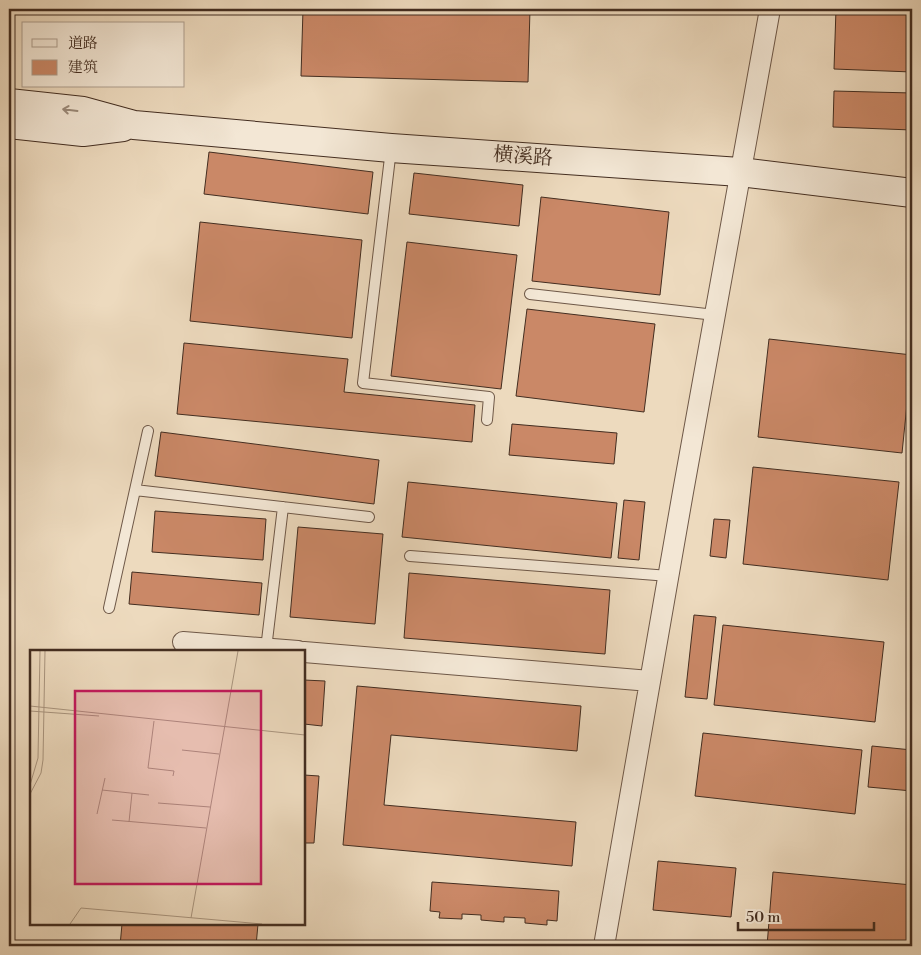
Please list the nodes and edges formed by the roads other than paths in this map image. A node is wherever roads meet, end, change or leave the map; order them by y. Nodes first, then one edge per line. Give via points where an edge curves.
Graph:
1 (770, 9) edge
2 (9, 103) edge
3 (9, 124) edge
4 (134, 125) junction
5 (391, 148) junction
6 (740, 172) junction
7 (912, 193) edge
8 (530, 294) dead end
9 (715, 315) junction
10 (486, 420) dead end
11 (148, 431) dead end
12 (135, 490) junction
13 (283, 507) junction
14 (370, 517) dead end
15 (410, 556) dead end
16 (668, 576) junction
17 (109, 608) dead end
18 (183, 642) dead end
19 (266, 648) junction
20 (287, 650) edge
21 (305, 652) edge
22 (650, 681) junction
23 (604, 946) edge

1 - 6 street
4 -> 2 street, 横溪路 via 83,111
3 - 4 street, 横溪路 via 83,132
4 - 5 street, 横溪路
5 - 6 street, 横溪路
5 - 10 lane via 363,383 489,397
6 - 7 street, 横溪路
6 - 9 street
8 - 9 lane
9 - 16 street
11 - 12 lane
12 - 13 lane
12 - 17 lane
13 - 14 lane
13 - 19 lane
15 - 16 lane
16 - 22 street
18 - 19 street
19 - 20 street
21 - 22 street
22 - 23 street

